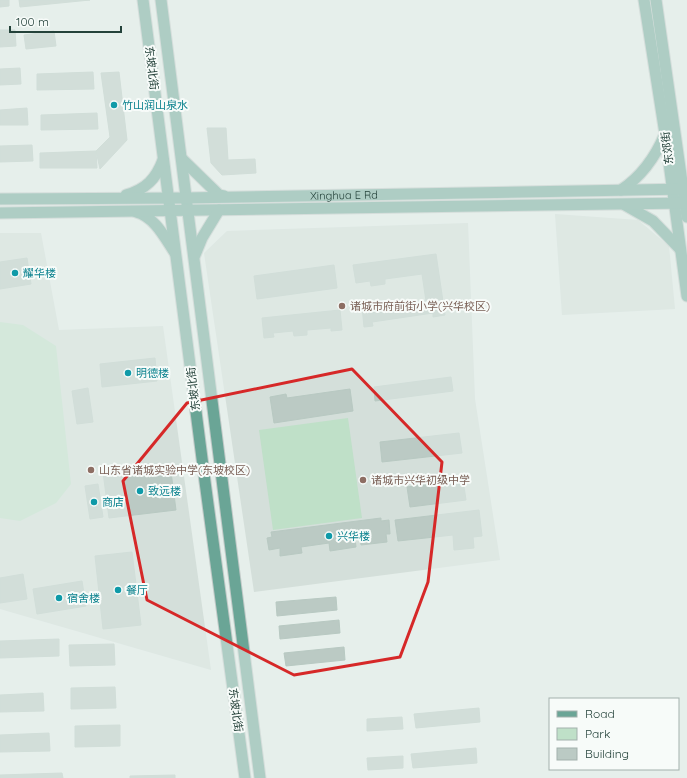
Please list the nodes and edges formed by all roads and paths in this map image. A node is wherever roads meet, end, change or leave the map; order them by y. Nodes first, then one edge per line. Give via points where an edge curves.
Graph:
1 (143, 0) edge
2 (161, 0) edge
3 (644, 0) edge
4 (656, 0) edge
5 (670, 132) junction
6 (687, 148) edge
7 (164, 159) junction
8 (182, 159) junction
9 (685, 188) edge
10 (672, 189) junction
11 (621, 190) junction
12 (231, 196) junction
13 (116, 198) junction
14 (169, 198) junction
15 (185, 198) junction
16 (0, 199) edge
17 (674, 203) junction
18 (686, 203) edge
19 (624, 204) junction
20 (219, 210) junction
21 (129, 211) junction
22 (171, 211) junction
23 (188, 211) junction
24 (0, 213) edge
25 (687, 217) edge
26 (680, 249) junction
27 (177, 257) junction
28 (194, 257) junction
29 (687, 296) edge
30 (245, 778) edge
31 (260, 778) edge

1 - 7 main road, 东坡北街
2 - 8 main road, 东坡北街
3 - 5 main road, 东郊街
4 - 5 main road, 东郊街
5 - 6 main road
5 - 9 main road, 东郊街
5 - 10 main road, 东郊街
5 - 11 main road via 635,181
7 - 13 main road via 152,182 139,192
7 - 14 main road, 东坡北街
8 - 12 main road via 219,195
8 - 15 main road, 东坡北街
9 - 10 main road, Xinghua E Rd
9 - 18 main road, 东郊街
10 - 11 main road, Xinghua E Rd
10 - 17 main road, 东郊街
11 - 12 main road, Xinghua E Rd
12 - 15 main road, Xinghua E Rd
13 - 14 main road, Xinghua E Rd
13 - 16 main road, Xinghua E Rd
14 - 15 main road, Xinghua E Rd
14 - 22 main road, 东坡北街
15 - 23 main road, 东坡北街
17 - 18 main road
17 - 19 main road
17 - 26 main road, 东郊街
18 - 25 main road, 东郊街
19 - 20 main road
19 - 26 main road via 653,221
20 - 23 main road
20 - 28 main road
21 - 22 main road
21 - 24 main road
21 - 27 main road via 145,215 164,236
22 - 23 main road
22 - 27 main road, 东坡北街
23 - 28 main road, 东坡北街
26 - 29 main road, 东郊街
27 - 30 main road, 东坡北街 via 204,482
28 - 31 main road, 东坡北街

